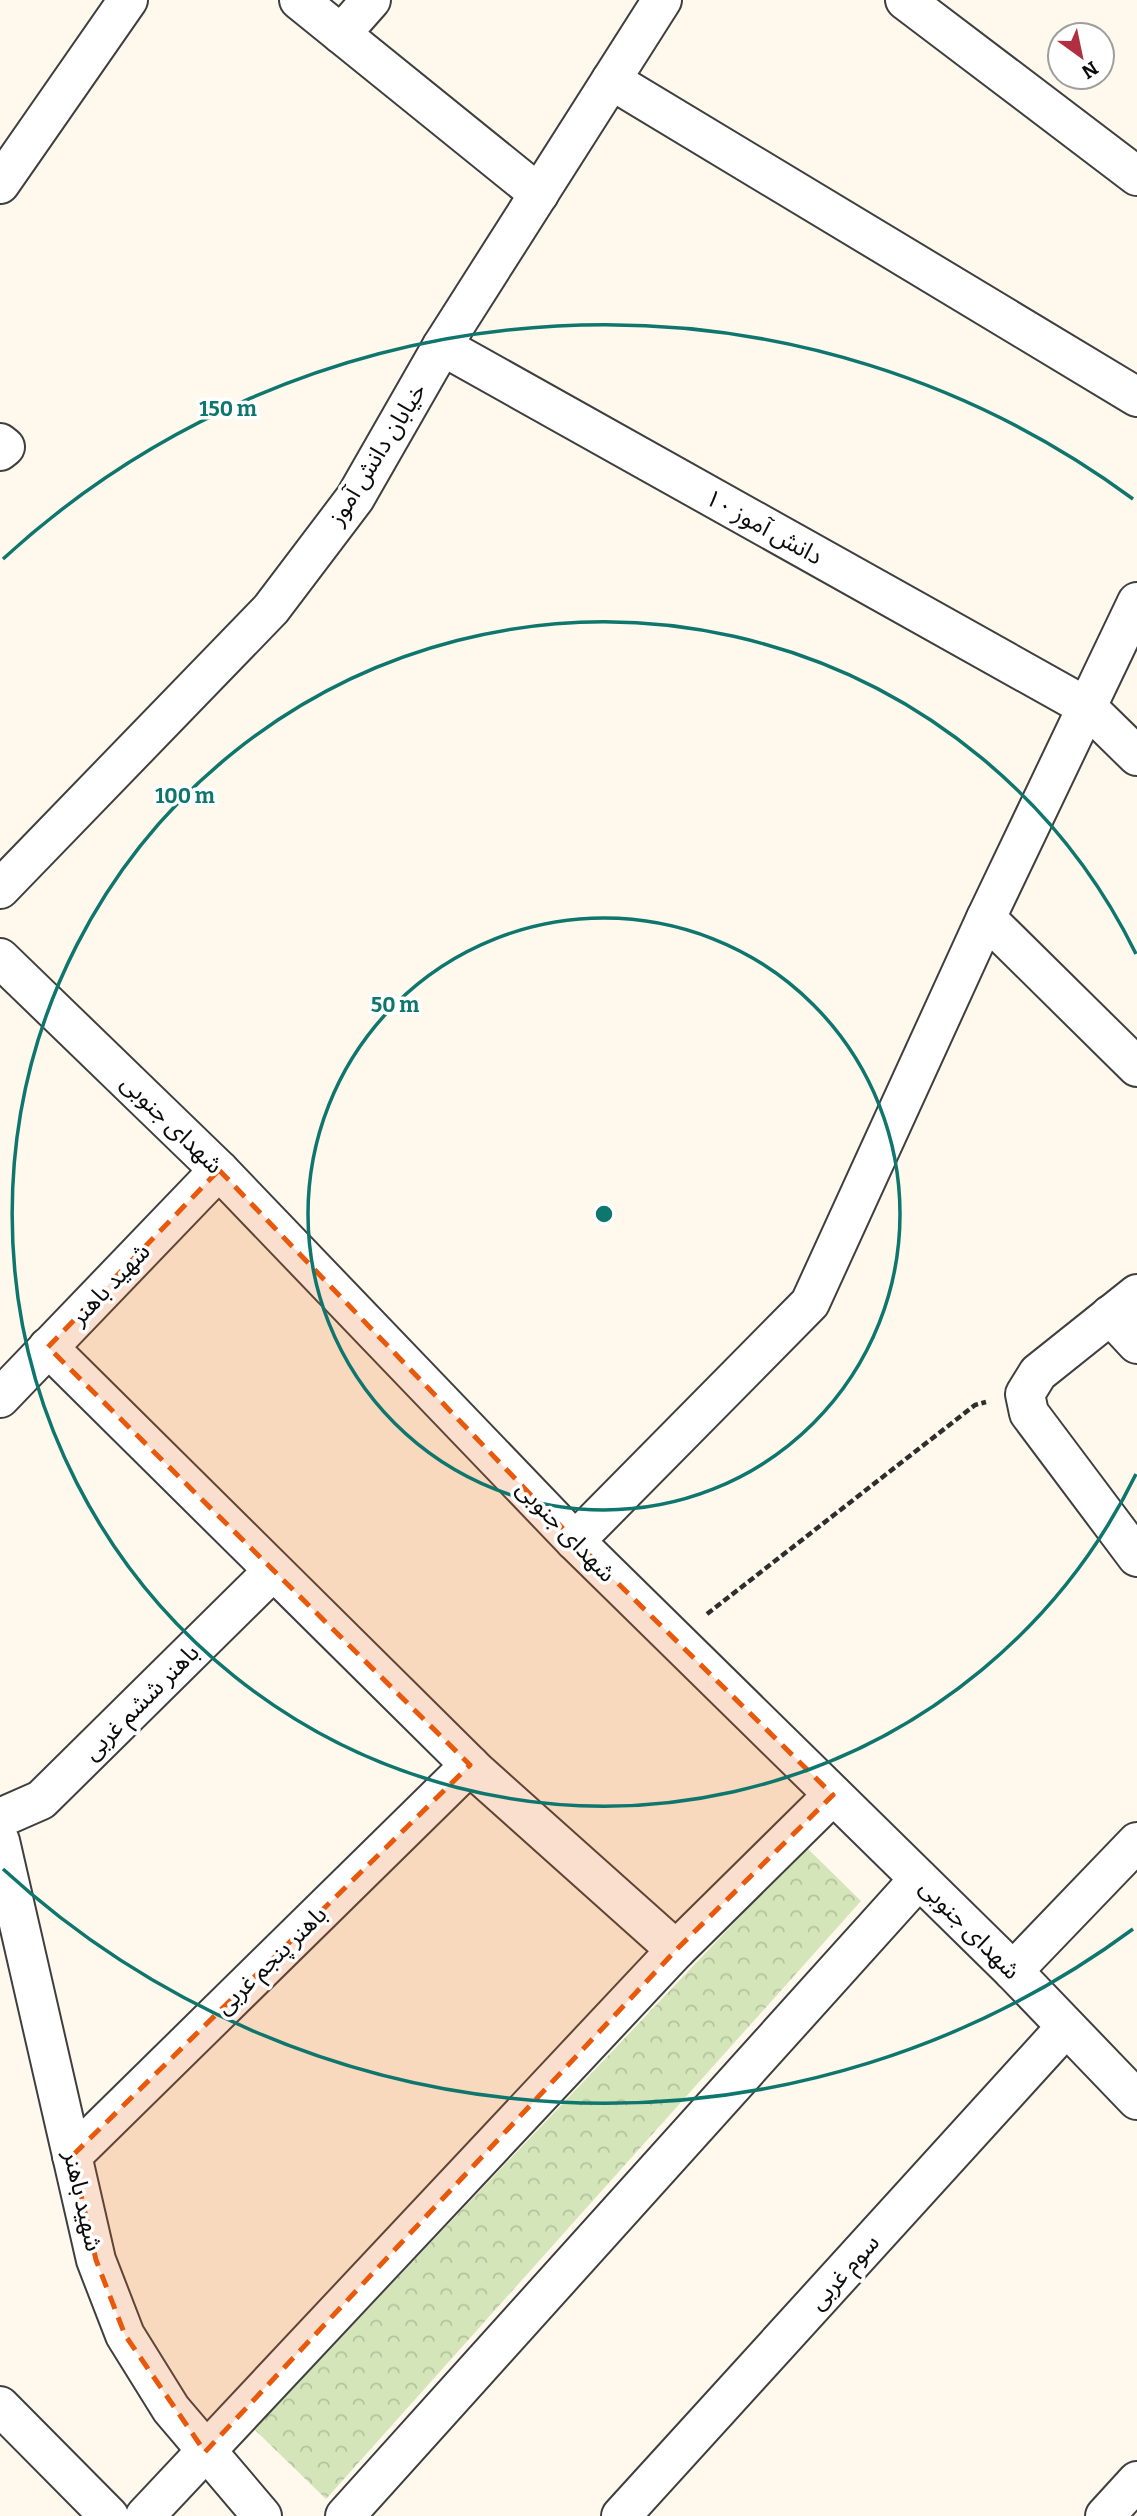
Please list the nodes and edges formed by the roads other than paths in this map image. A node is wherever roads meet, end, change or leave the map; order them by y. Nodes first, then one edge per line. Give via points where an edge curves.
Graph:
1 (128, 0) edge
2 (299, 0) edge
3 (371, 0) edge
4 (663, 0) edge
5 (905, 0) edge
6 (341, 34) junction
7 (611, 80) junction
8 (1137, 176) edge
9 (0, 184) edge
10 (539, 194) junction
11 (442, 346) junction
12 (1137, 397) edge
13 (0, 443) edge
14 (0, 451) edge
15 (1137, 603) edge
16 (1087, 707) junction
17 (1137, 756) edge
18 (0, 889) edge
19 (986, 918) junction
20 (0, 958) edge
21 (1137, 1067) edge
22 (219, 1170) junction
23 (1124, 1305) edge
24 (1137, 1344) edge
25 (48, 1347) junction
26 (0, 1398) edge
27 (575, 1541) junction
28 (1137, 1557) edge
29 (272, 1572) junction
30 (470, 1765) junction
31 (833, 1795) junction
32 (0, 1818) edge
33 (0, 1841) edge
34 (1137, 1842) edge
35 (919, 1879) junction
36 (676, 1950) junction
37 (1013, 1971) junction
38 (15, 1979) edge
39 (1066, 2027) junction
40 (1137, 2100) edge
41 (72, 2156) junction
42 (0, 2406) edge
43 (205, 2452) junction
44 (1137, 2481) edge
45 (109, 2516) edge
46 (145, 2516) edge
47 (262, 2516) edge
48 (345, 2516) edge
49 (621, 2516) edge
50 (1105, 2516) edge

1 - 9 street
2 - 6 street
3 - 6 street
4 - 7 street, خیابان دانش آموز
5 - 8 street
6 - 10 street
7 - 10 street, خیابان دانش آموز
7 - 12 street
10 - 11 street, خیابان دانش آموز
11 - 16 street, دانش آموز ۱۰
11 - 18 street, خیابان دانش آموز via 355,498 271,609
13 - 14 street via 5,446
15 - 16 street
16 - 17 street, دانش آموز ۱۰
16 - 19 street
19 - 21 street
19 - 27 street via 810,1303
20 - 22 street, شهدای جنوبی
22 - 25 street, شهید باهنر
22 - 27 street, شهدای جنوبی
23 - 24 street
23 - 28 street via 1038,1373 1025,1394 1028,1413
25 - 26 street, شهید باهنر
25 - 29 street
27 - 31 street, شهدای جنوبی
29 - 30 street
29 - 32 street, باهنر ششم غربی via 41,1800
30 - 36 street
30 - 41 street, باهنر پنجم غربی
31 - 35 street, شهدای جنوبی
31 - 36 street
33 - 38 street, شهید باهنر
34 - 37 street
35 - 37 street, شهدای جنوبی
35 - 48 street
36 - 43 street
37 - 39 street, شهدای جنوبی
38 - 41 street, شهید باهنر
39 - 40 street, شهدای جنوبی
39 - 49 street, سوم غربی
41 - 43 street, شهید باهنر via 96,2260 125,2336 171,2409
42 - 45 street
43 - 46 street
43 - 47 street, شهید باهنر
44 - 50 street

